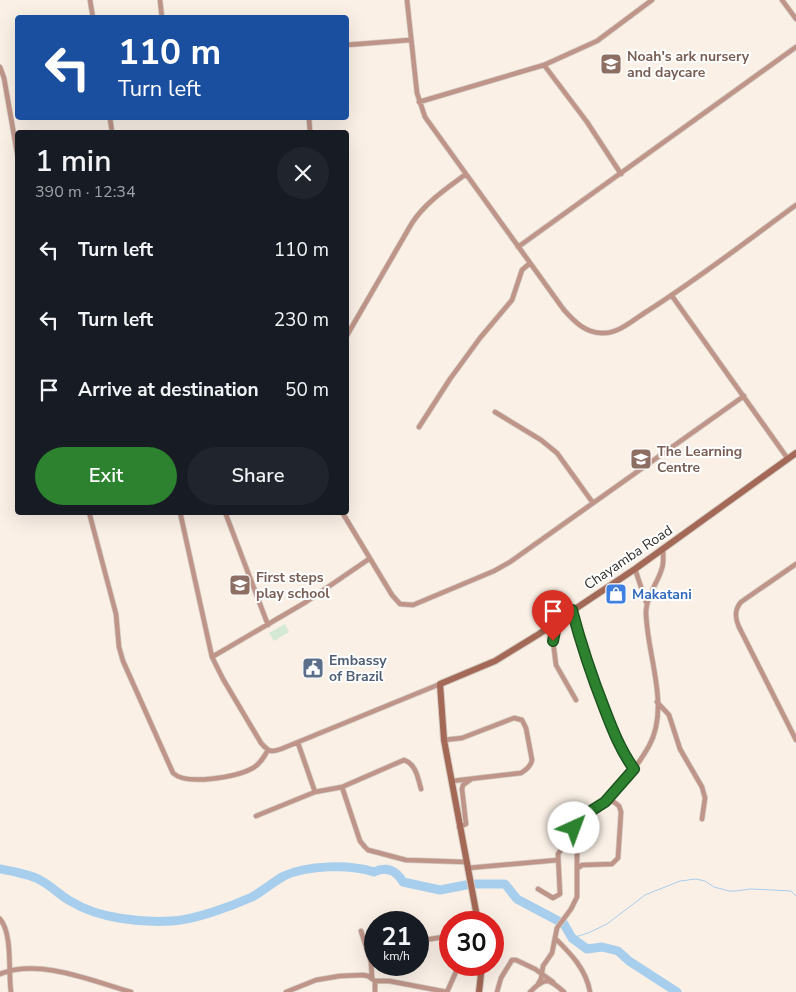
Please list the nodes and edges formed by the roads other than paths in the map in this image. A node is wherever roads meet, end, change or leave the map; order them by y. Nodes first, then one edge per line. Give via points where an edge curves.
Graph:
1 (90, 0) edge
2 (160, 0) edge
3 (407, 0) edge
4 (652, 0) edge
5 (782, 0) edge
6 (92, 15) edge
7 (162, 15) edge
8 (796, 19) edge
9 (410, 40) junction
10 (349, 45) edge
11 (796, 47) edge
12 (544, 66) junction
13 (0, 67) edge
14 (419, 102) junction
15 (15, 141) edge
16 (466, 174) junction
17 (621, 174) junction
18 (796, 205) edge
19 (518, 247) junction
20 (530, 263) junction
21 (672, 296) junction
22 (349, 332) edge
23 (744, 396) junction
24 (495, 412) dead end
25 (419, 427) dead end
26 (796, 453) edge
27 (788, 459) junction
28 (593, 503) junction
29 (90, 515) edge
30 (181, 515) edge
31 (226, 515) edge
32 (344, 515) edge
33 (662, 550) junction
34 (369, 559) junction
35 (796, 564) edge
36 (635, 569) junction
37 (647, 603) junction
38 (572, 610) junction
39 (557, 621) junction
40 (268, 625) junction
41 (212, 657) junction
42 (440, 684) junction
43 (576, 700) dead end
44 (657, 702) junction
45 (444, 740) junction
46 (796, 740) edge
47 (298, 743) junction
48 (268, 750) junction
49 (634, 769) junction
50 (470, 780) junction
51 (452, 781) junction
52 (342, 787) junction
53 (421, 789) dead end
54 (315, 792) junction
55 (605, 802) junction
56 (256, 816) dead end
57 (702, 819) dead end
58 (459, 827) junction
59 (567, 829) dead end
60 (558, 860) junction
61 (467, 865) junction
62 (578, 868) junction
63 (538, 890) dead end
64 (476, 911) edge
65 (0, 919) edge
66 (361, 931) dead end
67 (554, 938) junction
68 (364, 940) edge
69 (10, 972) junction
70 (0, 974) edge
71 (542, 974) junction
72 (373, 976) edge
73 (454, 976) edge
74 (481, 976) edge
75 (373, 980) junction
76 (553, 982) junction
77 (538, 984) junction
78 (11, 992) edge
79 (131, 992) edge
80 (286, 992) edge
81 (375, 992) edge
82 (447, 992) edge
83 (479, 992) edge
84 (497, 992) edge
85 (530, 992) edge
86 (564, 992) edge
87 (590, 992) edge

1 - 6 street
2 - 7 street
3 - 9 street
4 - 12 street via 597,41
5 - 8 street
9 - 10 street
9 - 14 street
11 - 17 street
12 - 14 street
12 - 17 street via 587,122
13 - 15 street
14 - 16 street via 425,117
16 - 19 street
16 - 22 street via 420,211
17 - 19 street
18 - 21 street
19 - 20 street
20 - 21 street via 573,320 591,332 618,329
20 - 25 street via 522,270 512,300 476,344
21 - 23 street
23 - 27 street
23 - 28 street
24 - 28 street via 557,453
26 - 27 street, Chayamba Road
27 - 33 street, Chayamba Road
28 - 34 street via 510,562 413,605 400,604 394,599
29 - 48 street via 116,614 123,660 173,772 181,778 192,779 236,775 256,766
30 - 41 street
31 - 40 street
32 - 34 street
33 - 36 street, Chayamba Road
33 - 37 street via 662,568
34 - 40 street
35 - 46 street via 741,602 735,616
36 - 37 street
36 - 38 street, Chayamba Road
37 - 44 street
38 - 39 street, Chayamba Road
38 - 49 street via 604,707
39 - 42 street, Chayamba Road via 506,655
39 - 43 street via 553,641 556,666
40 - 41 street
41 - 48 street
42 - 45 street
42 - 47 street
44 - 49 street via 652,740
44 - 57 street via 669,715 683,755 702,787 705,798
45 - 50 street via 462,738 514,718 524,722 532,760 530,765 521,773
45 - 51 street
47 - 48 street via 277,751
47 - 54 street
49 - 55 street
50 - 51 street
50 - 58 street via 462,789 466,824
51 - 58 street
52 - 53 street via 404,760 414,767
52 - 54 street
52 - 61 street via 364,848 406,860
54 - 56 street
55 - 62 street via 583,816 575,826
55 - 62 street via 614,802 621,812 618,858 612,864 582,865
58 - 61 street
59 - 60 street via 567,842 559,850
60 - 61 street
60 - 63 street via 560,894 553,898
61 - 64 street
62 - 67 street via 576,901 556,928
65 - 69 street via 8,943
66 - 68 street
67 - 71 street via 552,953 543,966
67 - 87 street via 581,966
69 - 70 street
69 - 78 street
69 - 79 street via 43,969
71 - 76 street
71 - 77 street
71 - 84 street via 512,960
72 - 75 street
73 - 82 street
74 - 83 street
75 - 80 street via 363,975 323,979
75 - 81 street
75 - 82 street
76 - 77 street
76 - 86 street
77 - 85 street

